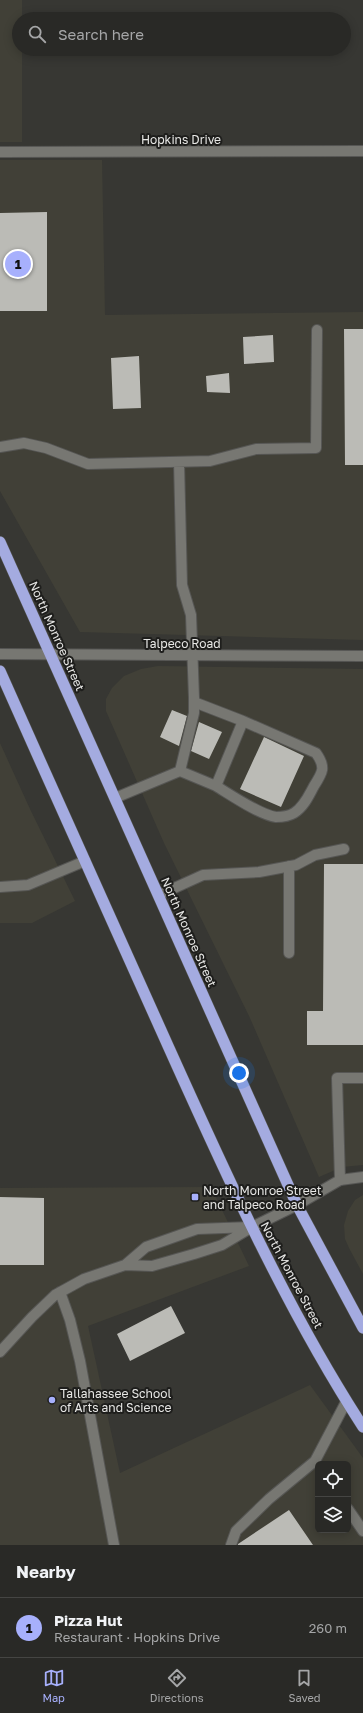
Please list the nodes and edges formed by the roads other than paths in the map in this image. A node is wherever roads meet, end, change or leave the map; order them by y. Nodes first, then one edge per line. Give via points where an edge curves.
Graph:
1 (363, 151) edge
2 (0, 152) edge
3 (317, 330) dead end
4 (0, 447) edge
5 (179, 462) junction
6 (0, 542) edge
7 (0, 654) edge
8 (51, 655) junction
9 (192, 656) junction
10 (363, 656) edge
11 (0, 671) edge
12 (194, 702) junction
13 (244, 721) junction
14 (180, 771) junction
15 (216, 786) junction
16 (115, 798) junction
17 (344, 849) dead end
18 (85, 862) junction
19 (289, 866) junction
20 (0, 877) edge
21 (4, 886) edge
22 (159, 895) junction
23 (289, 953) dead end
24 (363, 1078) edge
25 (363, 1177) edge
26 (340, 1180) junction
27 (297, 1205) junction
28 (252, 1226) junction
29 (125, 1265) junction
30 (60, 1292) junction
31 (363, 1328) edge
32 (0, 1352) edge
33 (346, 1402) junction
34 (363, 1427) edge
35 (317, 1461) edge
36 (315, 1465) edge
37 (351, 1513) edge
38 (363, 1531) edge
39 (114, 1545) edge
40 (231, 1545) edge

1 - 2 street, Hopkins Drive
3 - 5 street via 316,448 256,449 210,461
4 - 5 street via 24,443 46,448 88,464
5 - 9 street via 182,584 191,615
6 - 8 highway, North Monroe Street
7 - 8 street, Talpeco Road
8 - 9 street, Talpeco Road
8 - 16 highway, North Monroe Street
9 - 10 street, Talpeco Road
9 - 12 street
11 - 18 highway, North Monroe Street
12 - 13 street
12 - 14 street via 194,713
13 - 15 street
13 - 15 street via 316,753 323,766 322,774 302,806 286,816 276,817 264,812
14 - 15 street
14 - 16 street
16 - 22 highway, North Monroe Street
17 - 19 street via 315,855
18 - 21 street via 28,885
18 - 28 highway, North Monroe Street via 219,1159
19 - 22 street via 259,872 203,875
19 - 23 street
20 - 21 street
22 - 27 highway, North Monroe Street
24 - 26 street via 338,1078
25 - 26 street
26 - 27 street
27 - 28 street
27 - 31 highway, North Monroe Street
28 - 29 street via 222,1245 194,1254 152,1266
28 - 29 street via 197,1229 146,1247
28 - 33 highway, North Monroe Street via 288,1298
29 - 30 street via 84,1279
30 - 32 street via 37,1312
30 - 39 street via 80,1361
33 - 34 highway, North Monroe Street
33 - 35 street
36 - 40 street via 270,1499 236,1531
37 - 38 street

